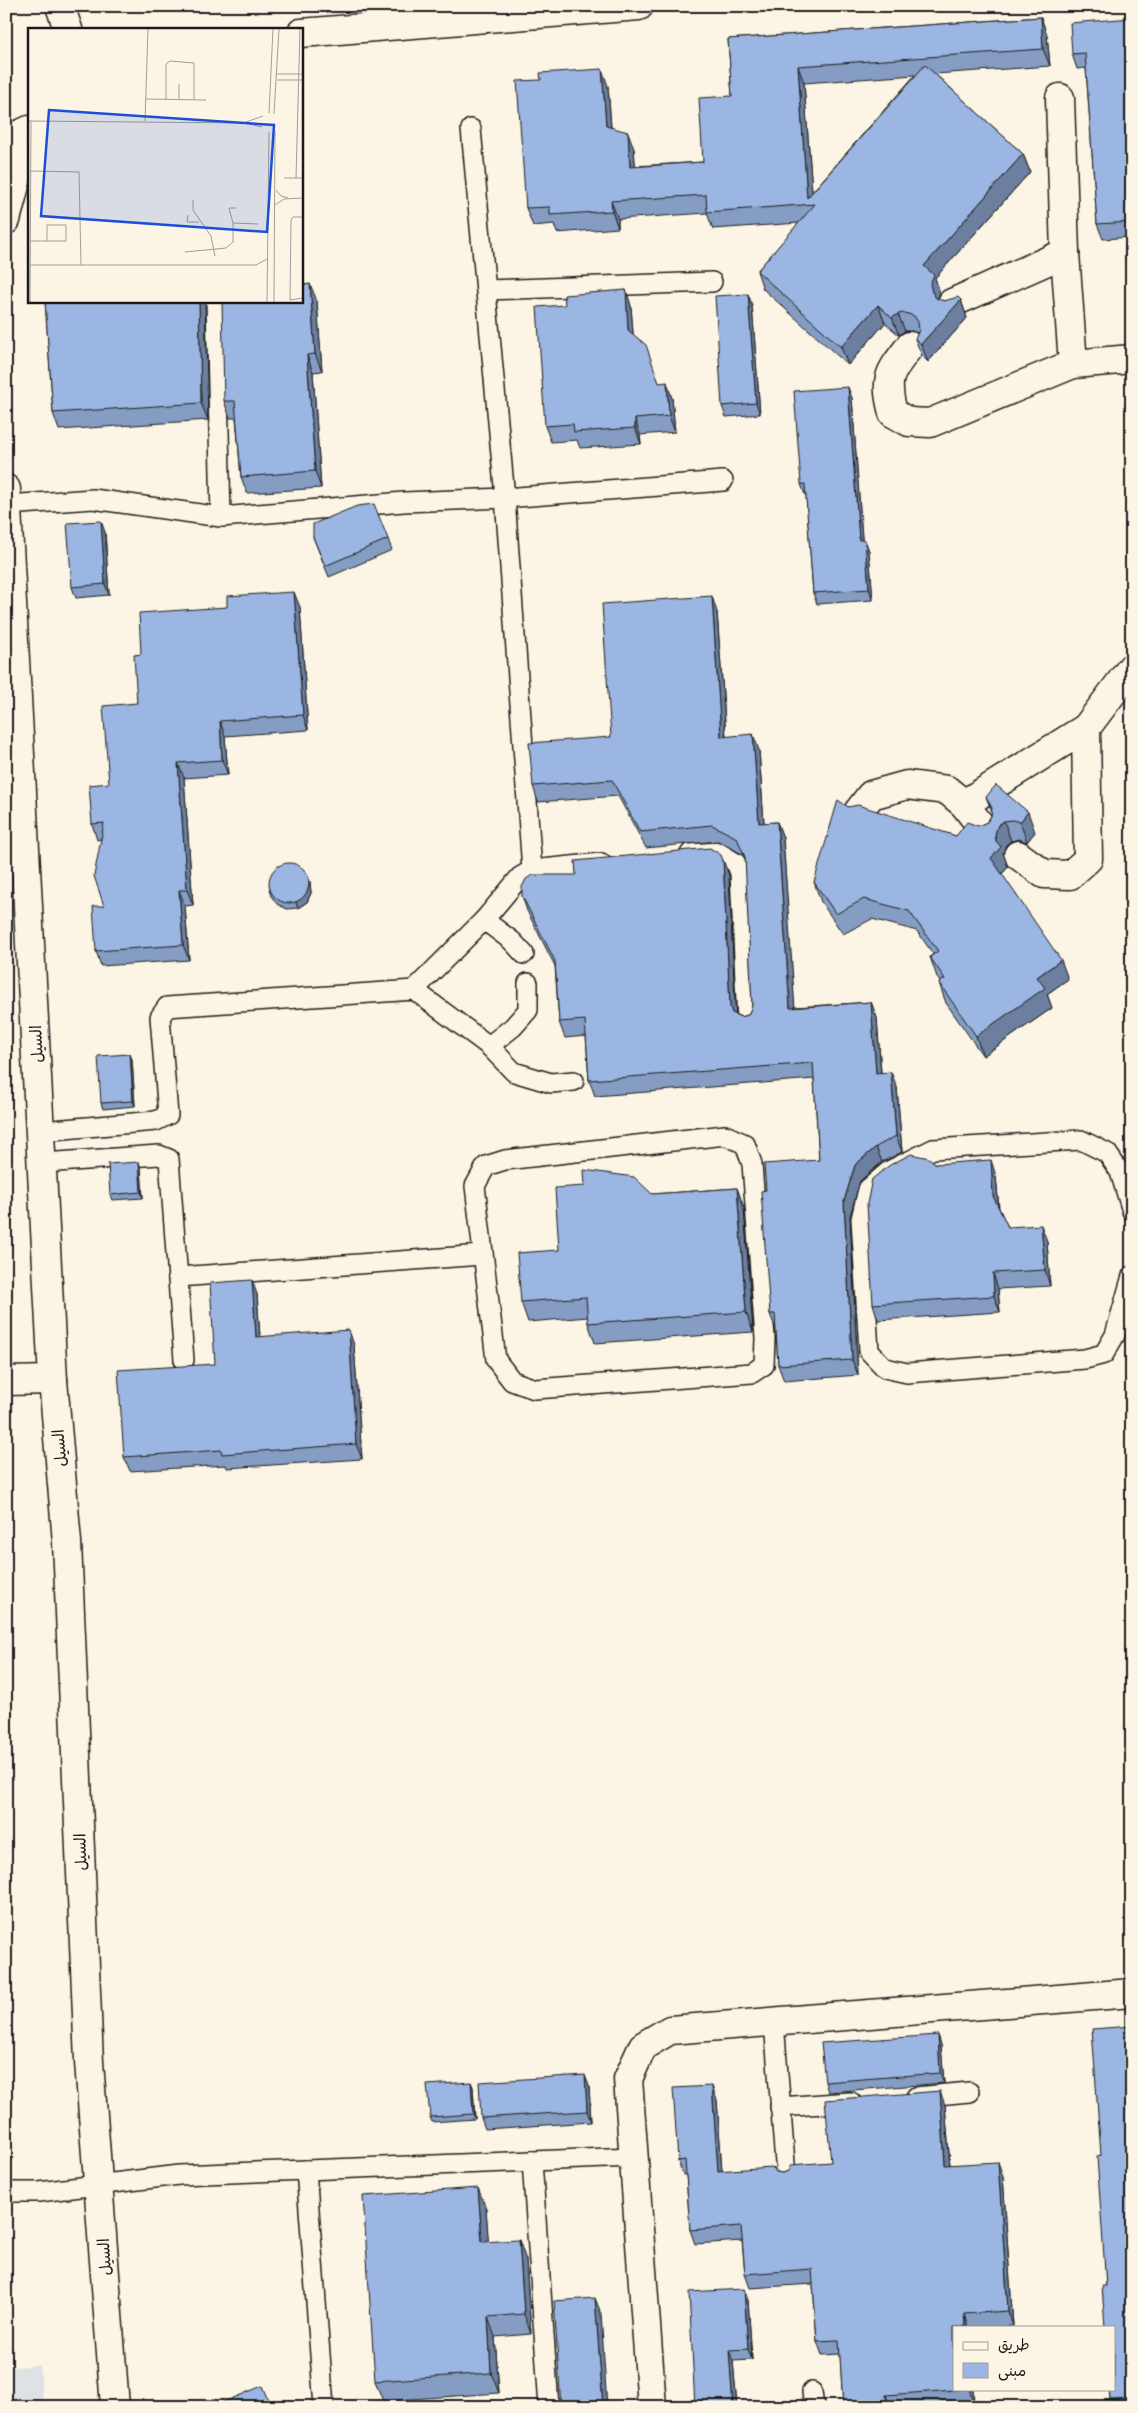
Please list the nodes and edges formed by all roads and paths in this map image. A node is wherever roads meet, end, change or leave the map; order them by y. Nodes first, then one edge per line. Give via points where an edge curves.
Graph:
1 (60, 6) edge
2 (640, 6) edge
3 (68, 28) edge
4 (302, 32) edge
5 (1060, 98) dead end
6 (471, 129) dead end
7 (28, 131) edge
8 (28, 135) edge
9 (6, 141) edge
10 (6, 220) edge
11 (1065, 253) junction
12 (712, 282) dead end
13 (486, 290) junction
14 (216, 302) edge
15 (952, 303) edge
16 (910, 346) edge
17 (1132, 359) edge
18 (1073, 364) junction
19 (722, 482) dead end
20 (7, 497) edge
21 (505, 498) junction
22 (221, 517) junction
23 (1132, 668) edge
24 (1086, 728) junction
25 (964, 804) junction
26 (858, 812) edge
27 (984, 830) edge
28 (1018, 854) edge
29 (669, 856) edge
30 (620, 861) edge
31 (532, 870) junction
32 (484, 920) junction
33 (524, 954) dead end
34 (528, 983) dead end
35 (414, 990) junction
36 (747, 1022) edge
37 (488, 1046) junction
38 (574, 1081) dead end
39 (41, 1131) junction
40 (43, 1163) junction
41 (1132, 1210) edge
42 (482, 1255) junction
43 (1132, 1276) edge
44 (178, 1277) junction
45 (184, 1360) dead end
46 (54, 1380) junction
47 (6, 1382) edge
48 (1132, 1993) edge
49 (774, 2022) junction
50 (969, 2092) dead end
51 (899, 2098) edge
52 (870, 2100) edge
53 (780, 2107) junction
54 (633, 2157) junction
55 (532, 2161) junction
56 (306, 2170) junction
57 (786, 2176) edge
58 (98, 2185) junction
59 (6, 2192) edge
60 (115, 2407) edge
61 (324, 2407) edge
62 (549, 2407) edge
63 (652, 2407) edge

1 - 3 street
2 - 4 street
5 - 11 street
6 - 13 lane
7 - 9 street
8 - 10 street
11 - 15 street
11 - 18 street
12 - 13 lane
13 - 21 lane
14 - 22 lane
16 - 18 street via 891,370 888,392 893,413 908,422 930,423
17 - 18 street
19 - 21 lane
20 - 22 lane via 94,499
20 - 39 street, السيل
21 - 22 lane via 404,502
21 - 31 lane
23 - 24 street
24 - 25 street
24 - 28 street via 1088,859 1070,875 1044,874
25 - 26 street via 947,790 907,785 871,795
25 - 27 street
29 - 36 lane via 718,852 736,863 740,873
30 - 31 lane
31 - 32 lane via 520,878
32 - 33 lane
32 - 35 lane
34 - 37 lane via 528,1010 513,1027
35 - 37 lane
35 - 39 lane via 167,1007 160,1017 168,1115 156,1121
37 - 38 lane via 514,1072 551,1083
39 - 40 street, السيل
40 - 44 lane via 160,1155 169,1159
40 - 46 street, السيل
41 - 43 lane via 1120,1172 1107,1153 1081,1140 933,1149 897,1167 868,1190 861,1219 869,1351 885,1368 907,1373 1085,1359 1104,1354 1115,1335
42 - 42 lane via 496,1360 512,1381 535,1389 752,1373 764,1365 766,1338 752,1164 745,1144 725,1135 505,1160 486,1166 475,1186
42 - 44 lane
44 - 45 lane
46 - 47 street
46 - 58 street, السيل via 67,1542 89,2062
48 - 49 street
49 - 53 lane
49 - 54 street via 670,2030 643,2046 628,2079
50 - 51 lane
52 - 53 lane
53 - 57 lane
54 - 55 lane
54 - 63 street
55 - 56 lane
55 - 62 lane
56 - 58 lane via 179,2175
56 - 61 lane
58 - 59 lane via 39,2192
58 - 60 street, السيل

